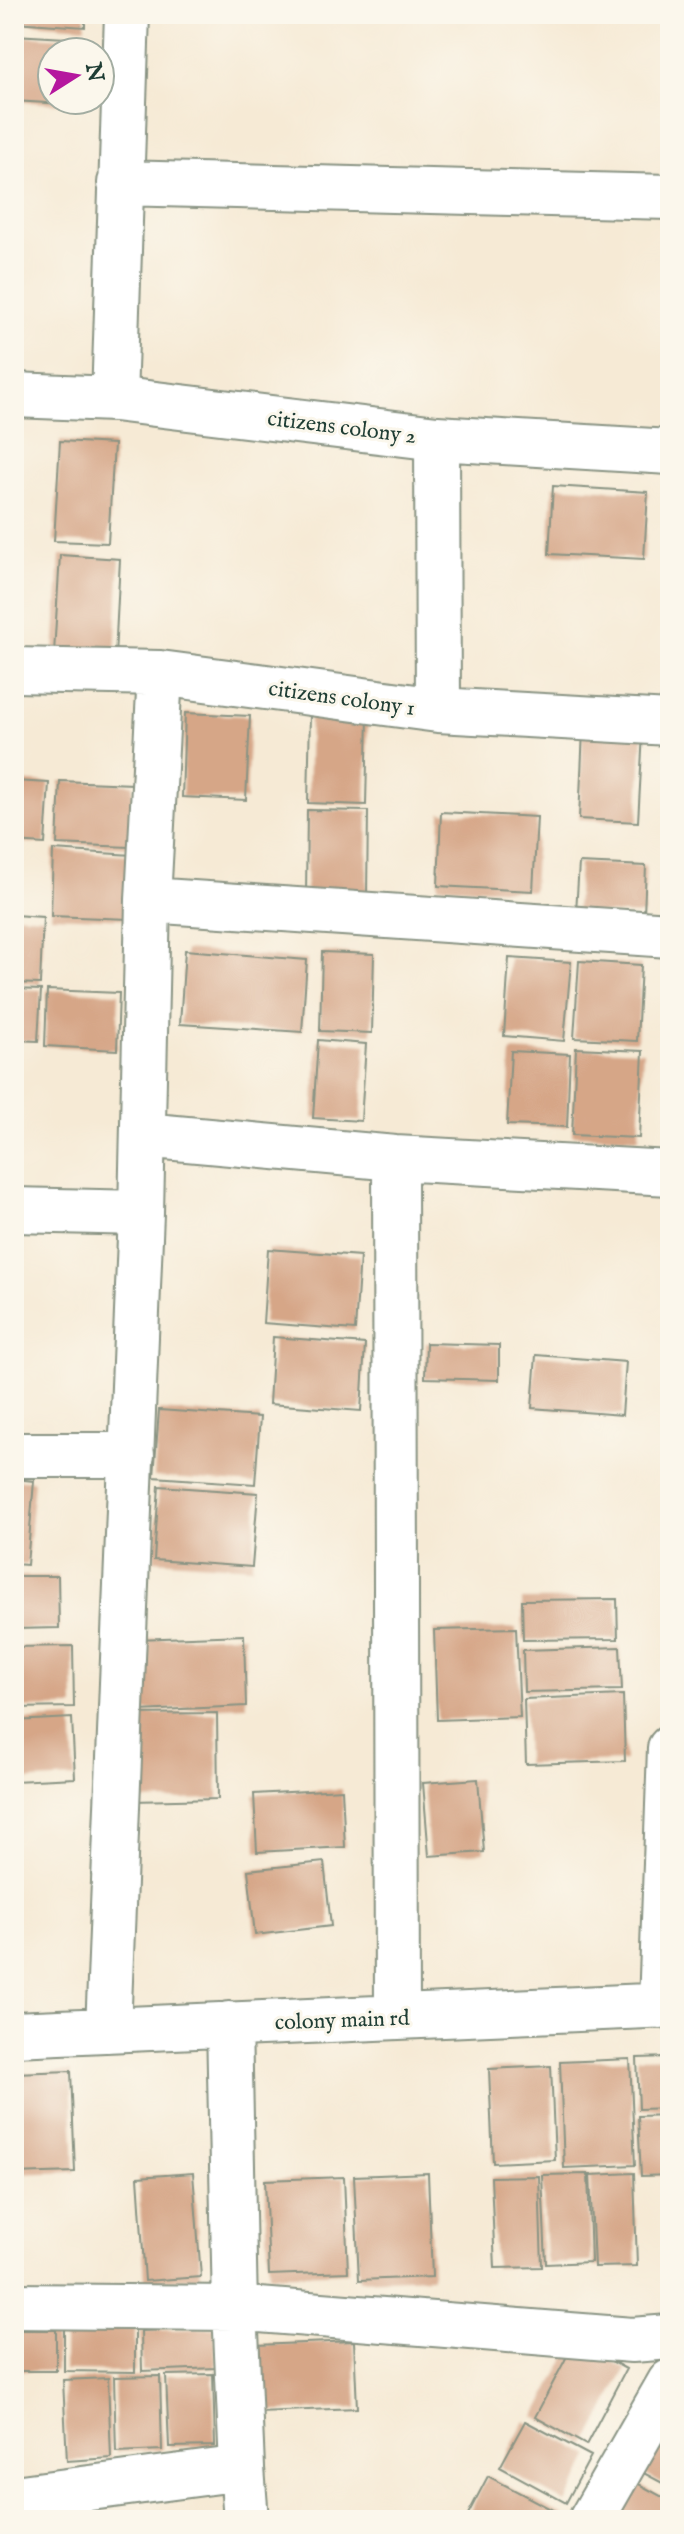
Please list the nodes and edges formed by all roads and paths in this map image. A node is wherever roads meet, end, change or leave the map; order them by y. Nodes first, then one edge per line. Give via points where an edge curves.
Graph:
1 (127, 14) edge
2 (120, 183) junction
3 (670, 197) edge
4 (14, 395) edge
5 (114, 399) junction
6 (437, 438) junction
7 (670, 452) edge
8 (14, 670) edge
9 (160, 673) junction
10 (438, 710) junction
11 (670, 723) edge
12 (148, 900) junction
13 (670, 935) edge
14 (143, 1135) junction
15 (395, 1158) junction
16 (670, 1173) edge
17 (14, 1210) edge
18 (141, 1213) junction
19 (14, 1455) edge
20 (132, 1455) junction
21 (670, 1748) edge
22 (669, 1808) edge
23 (666, 2006) edge
24 (397, 2017) junction
25 (229, 2024) junction
26 (108, 2030) junction
27 (14, 2034) edge
28 (14, 2306) edge
29 (235, 2308) junction
30 (670, 2337) edge
31 (670, 2382) edge
32 (242, 2468) junction
33 (14, 2498) edge
34 (246, 2520) edge
35 (591, 2520) edge

1 - 2 street
2 - 3 street
2 - 5 street
4 - 5 street, citizens colony 2
5 - 6 street, citizens colony 2
6 - 7 street, citizens colony 2
6 - 10 street
8 - 9 street, citizens colony 1
9 - 10 street, citizens colony 1
9 - 12 street
10 - 11 street, citizens colony 1
12 - 13 street
12 - 14 street
14 - 15 street
14 - 18 street
15 - 16 street
15 - 24 street
17 - 18 street
18 - 20 street
19 - 20 street
20 - 26 street
21 - 22 street
22 - 23 street
23 - 24 street, colony main rd
24 - 25 street, colony main rd
25 - 26 street, colony main rd
25 - 29 street
26 - 27 street, colony main rd
28 - 29 street
29 - 30 street via 632,2340
29 - 32 street
31 - 35 street
32 - 33 street
32 - 34 street

